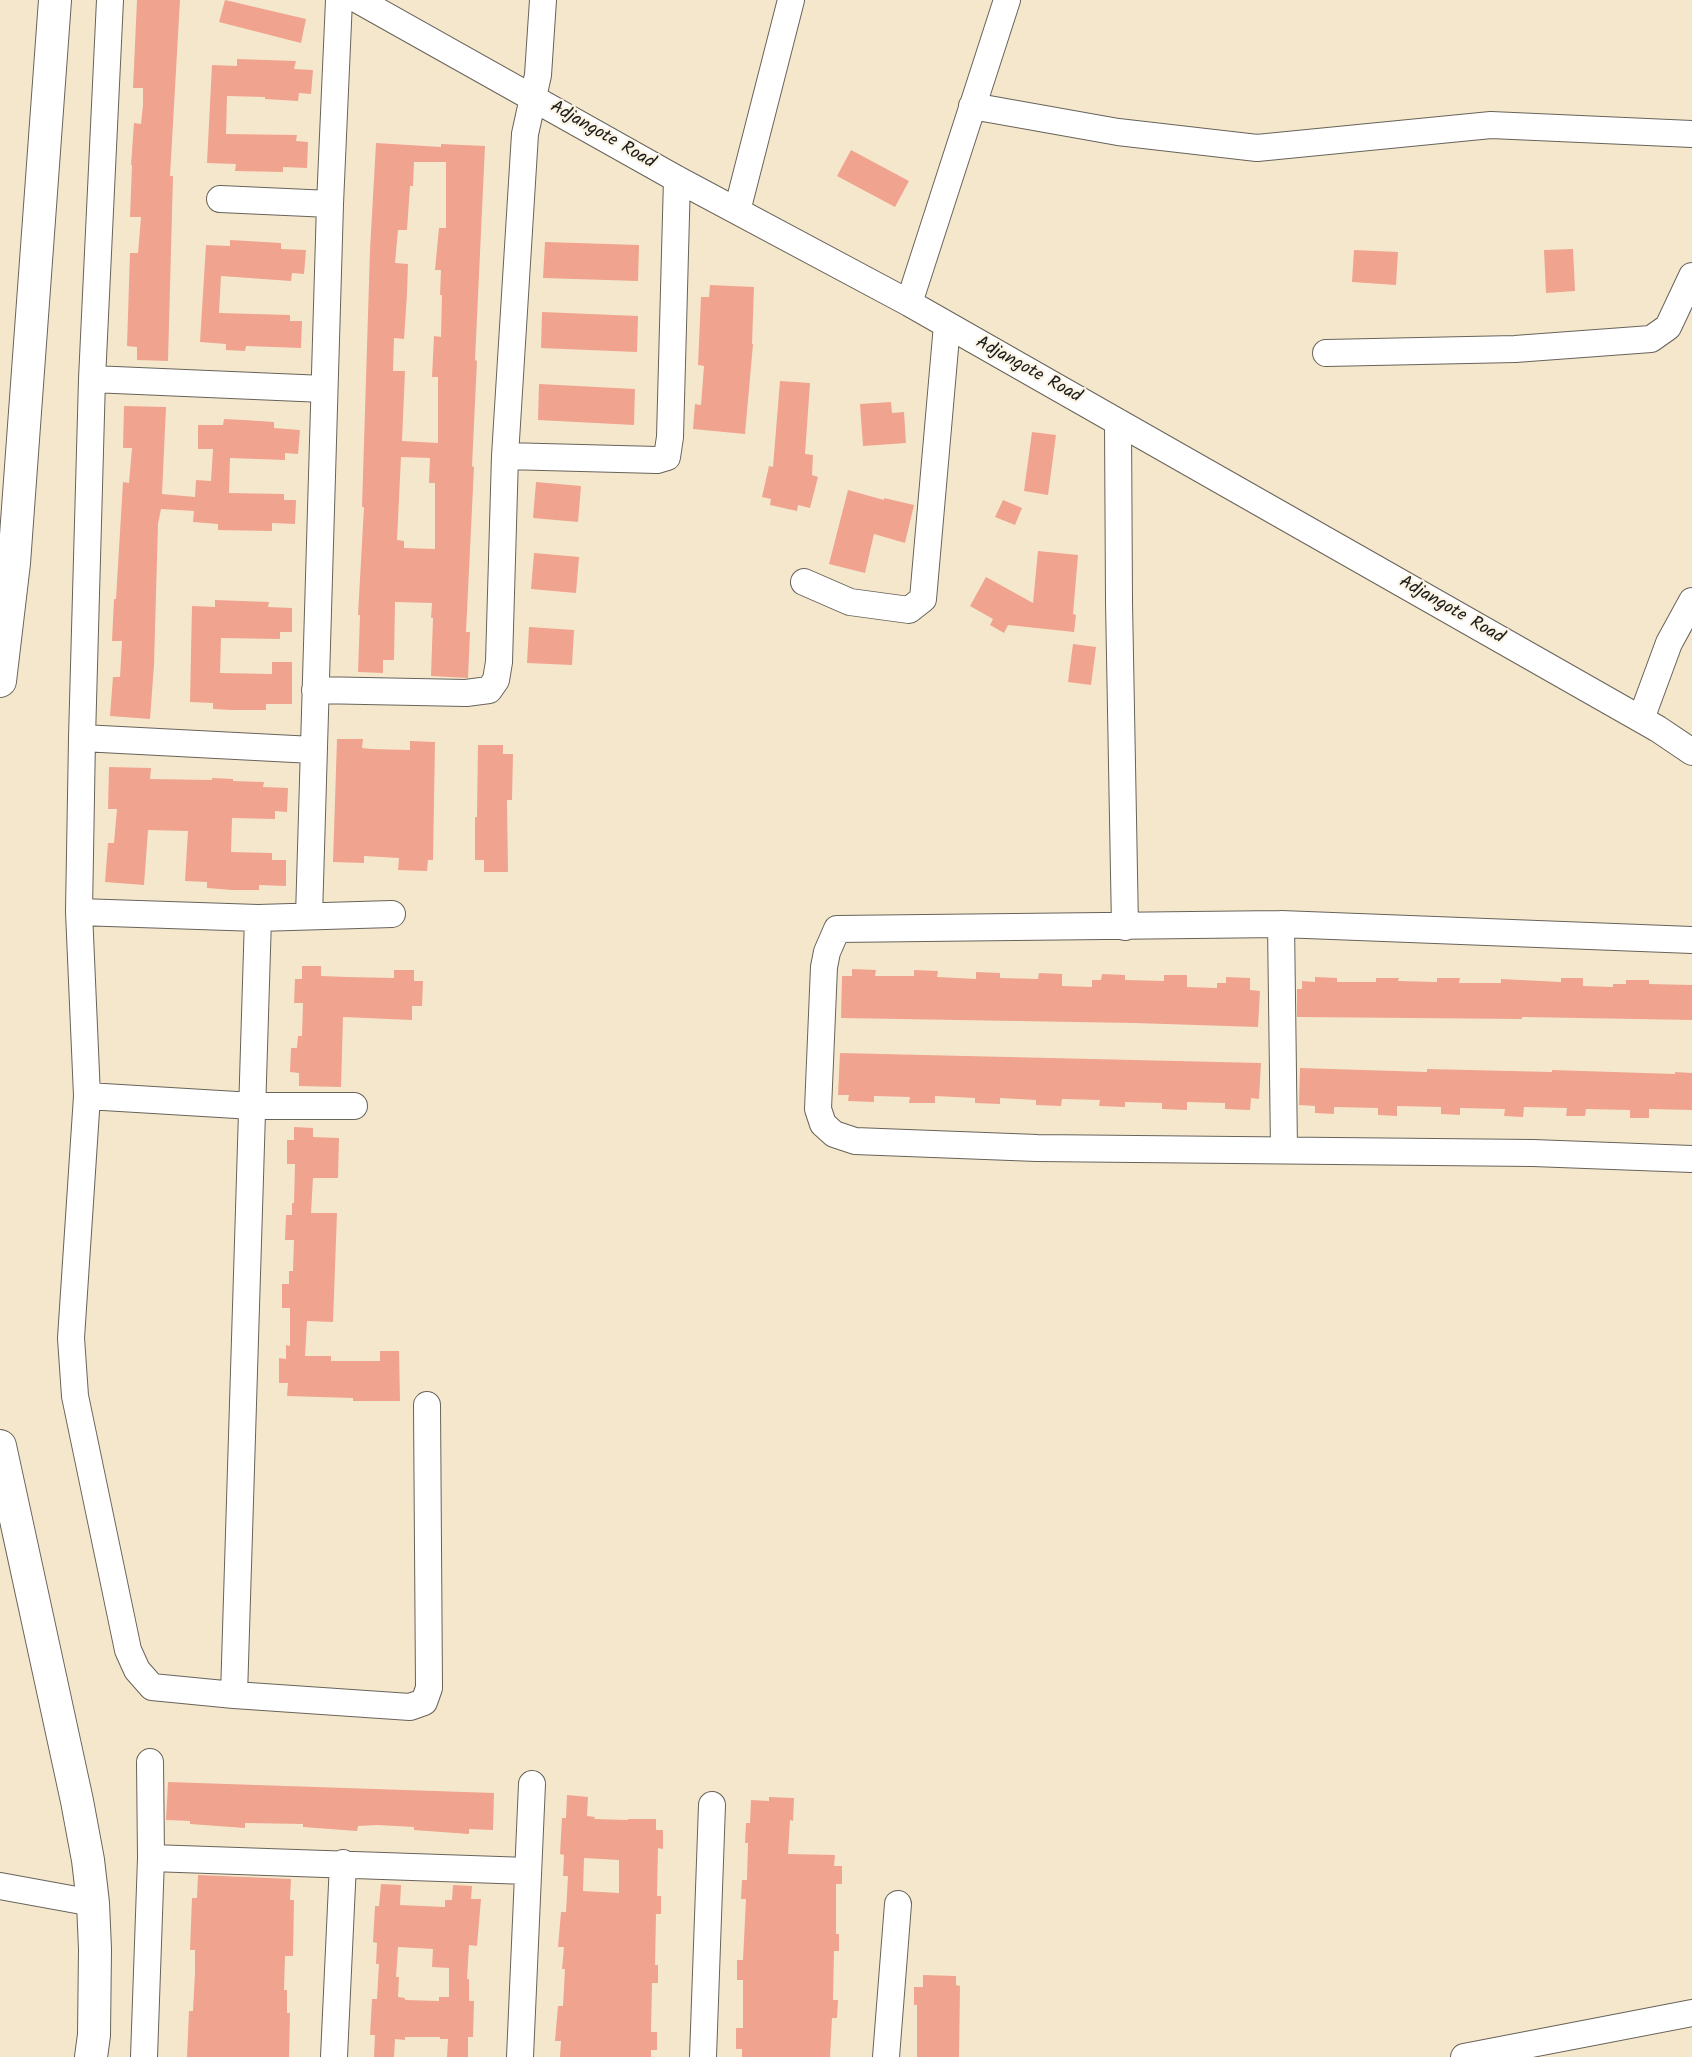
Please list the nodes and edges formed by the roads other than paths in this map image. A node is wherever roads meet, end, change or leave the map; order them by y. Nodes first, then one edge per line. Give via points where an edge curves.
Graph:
1 (56, 0) edge
2 (110, 0) edge
3 (339, 0) edge
4 (358, 0) edge
5 (543, 0) edge
6 (790, 0) edge
7 (1007, 0) edge
8 (534, 97) junction
9 (972, 106) junction
10 (1692, 134) edge
11 (677, 179) junction
12 (220, 199) dead end
13 (330, 204) junction
14 (737, 211) junction
15 (1692, 276) edge
16 (909, 303) junction
17 (947, 325) junction
18 (1326, 353) dead end
19 (92, 379) junction
20 (324, 389) junction
21 (1118, 422) junction
22 (505, 456) junction
23 (804, 582) dead end
24 (1692, 601) edge
25 (0, 681) edge
26 (315, 690) junction
27 (1641, 719) junction
28 (82, 738) junction
29 (313, 750) junction
30 (1692, 752) edge
31 (79, 912) junction
32 (392, 914) dead end
33 (309, 916) junction
34 (258, 918) junction
35 (1281, 924) junction
36 (1125, 927) junction
37 (1692, 940) edge
38 (87, 1096) junction
39 (253, 1106) junction
40 (354, 1106) dead end
41 (1284, 1149) junction
42 (1692, 1159) edge
43 (427, 1405) dead end
44 (0, 1446) edge
45 (234, 1695) junction
46 (150, 1762) dead end
47 (532, 1784) dead end
48 (712, 1805) dead end
49 (151, 1858) junction
50 (343, 1863) junction
51 (528, 1870) junction
52 (0, 1886) edge
53 (93, 1902) junction
54 (898, 1904) dead end
55 (1692, 2013) edge
56 (91, 2057) edge
57 (144, 2057) edge
58 (334, 2057) edge
59 (520, 2057) edge
60 (703, 2057) edge
61 (886, 2057) edge
62 (1467, 2057) edge

1 - 25 main road via 14,563
2 - 19 street
3 - 13 street
4 - 8 street, Adjangote Road
5 - 8 street
6 - 14 street
7 - 9 street
8 - 11 street, Adjangote Road
8 - 22 street via 525,134
9 - 10 street via 1118,132 1257,148 1491,125
9 - 16 street
11 - 14 street, Adjangote Road
11 - 22 street via 667,457 657,460
12 - 13 street
13 - 20 street
14 - 16 street, Adjangote Road
15 - 18 street via 1668,327 1651,339 1515,350
16 - 17 street, Adjangote Road
17 - 21 street, Adjangote Road
17 - 23 street via 923,599 909,610 850,602
19 - 20 street
19 - 28 street
20 - 26 street
21 - 27 street, Adjangote Road
21 - 36 street
22 - 26 street via 499,662 496,680 489,690
24 - 27 street via 1669,643
26 - 29 street
27 - 30 street, Adjangote Road
28 - 29 street
28 - 31 street
29 - 33 street
31 - 34 street
31 - 38 street
32 - 33 street
33 - 34 street
34 - 39 street
35 - 36 street
35 - 37 street
35 - 41 street
36 - 41 street via 837,929 824,967 818,1109 823,1124 834,1134 855,1141 1037,1148
38 - 39 street
38 - 45 street via 71,1338 75,1396 128,1650 137,1670 152,1687
39 - 40 street
39 - 45 street
41 - 42 street
43 - 45 street via 429,1688 424,1702 410,1707
44 - 53 main road via 77,1801
46 - 49 street
47 - 51 street
48 - 60 street
49 - 50 street
49 - 57 street
50 - 51 street
50 - 58 street
51 - 59 street
52 - 53 street
53 - 56 main road
54 - 61 street
55 - 62 street

